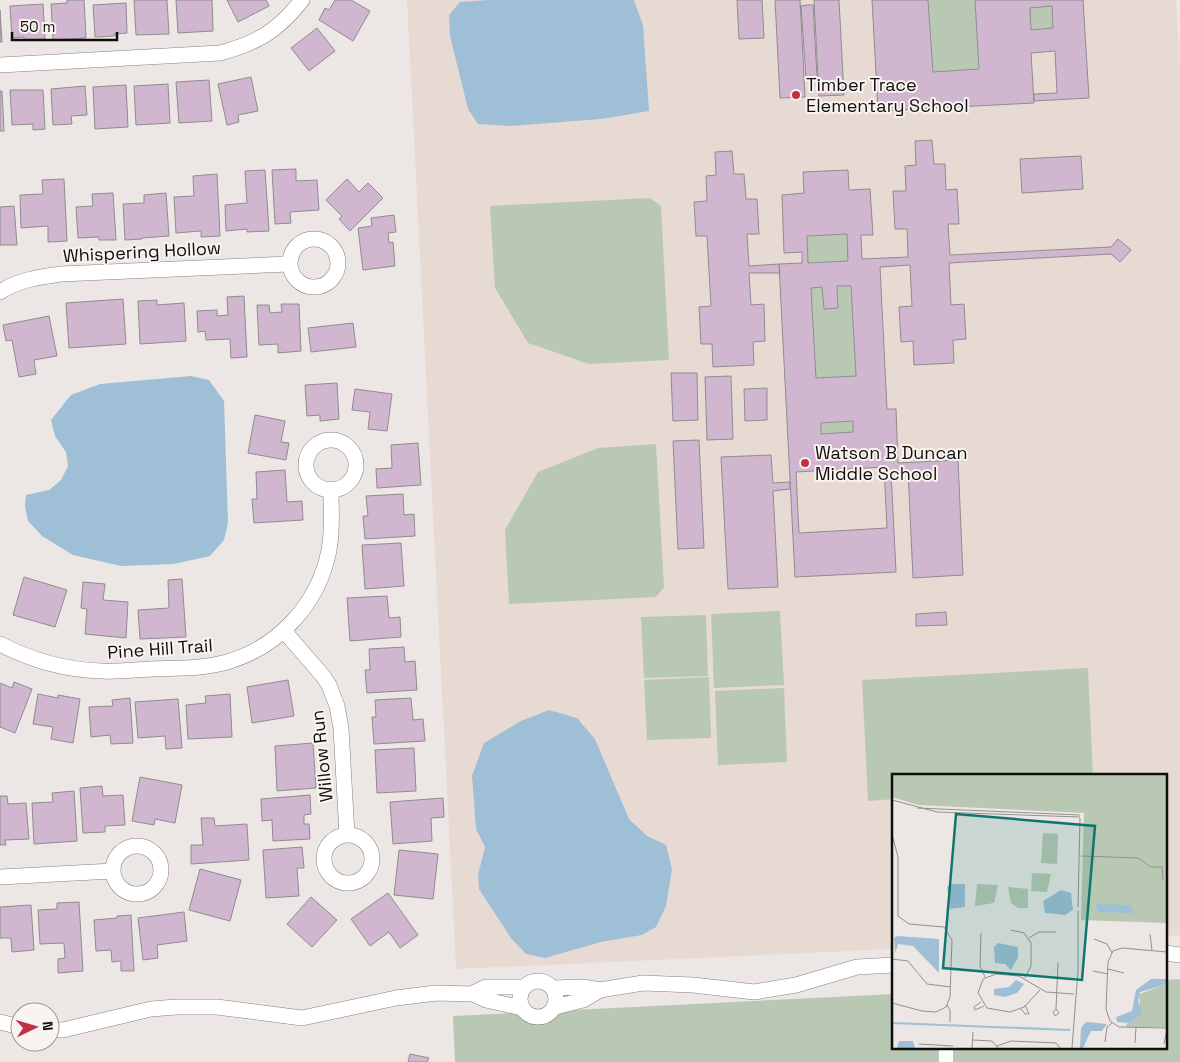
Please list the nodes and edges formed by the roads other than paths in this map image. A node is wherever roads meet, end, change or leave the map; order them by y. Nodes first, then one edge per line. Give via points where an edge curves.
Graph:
1 (302, 0) edge
2 (0, 64) edge
3 (289, 264) dead end
4 (0, 292) edge
5 (331, 490) dead end
6 (284, 631) junction
7 (0, 644) edge
8 (347, 835) dead end
9 (113, 871) dead end
10 (0, 877) edge
11 (892, 964) edge
12 (525, 987) junction
13 (552, 988) junction
14 (600, 990) junction
15 (471, 994) junction
16 (555, 1007) junction
17 (522, 1008) junction
18 (60, 1030) edge

1 - 2 street via 276,28 260,39 220,53
3 - 4 street, Whispering Hollow via 60,274 35,278
5 - 6 street, Pine Hill Trail via 332,529 324,571 310,600
6 - 7 street, Pine Hill Trail via 247,655 206,667 104,672 55,666
6 - 8 street, Willow Run via 323,676 337,706
9 - 10 street
11 - 14 street via 857,967 796,985 754,992 643,983
12 - 13 street via 539,981
12 - 15 street via 486,987
12 - 17 street via 520,997
13 - 14 street
13 - 16 street via 557,997
14 - 16 street via 583,1000
15 - 17 street
15 - 18 street via 436,993 396,998 302,1018 217,1007 151,1009
16 - 17 street via 550,1014 539,1018

